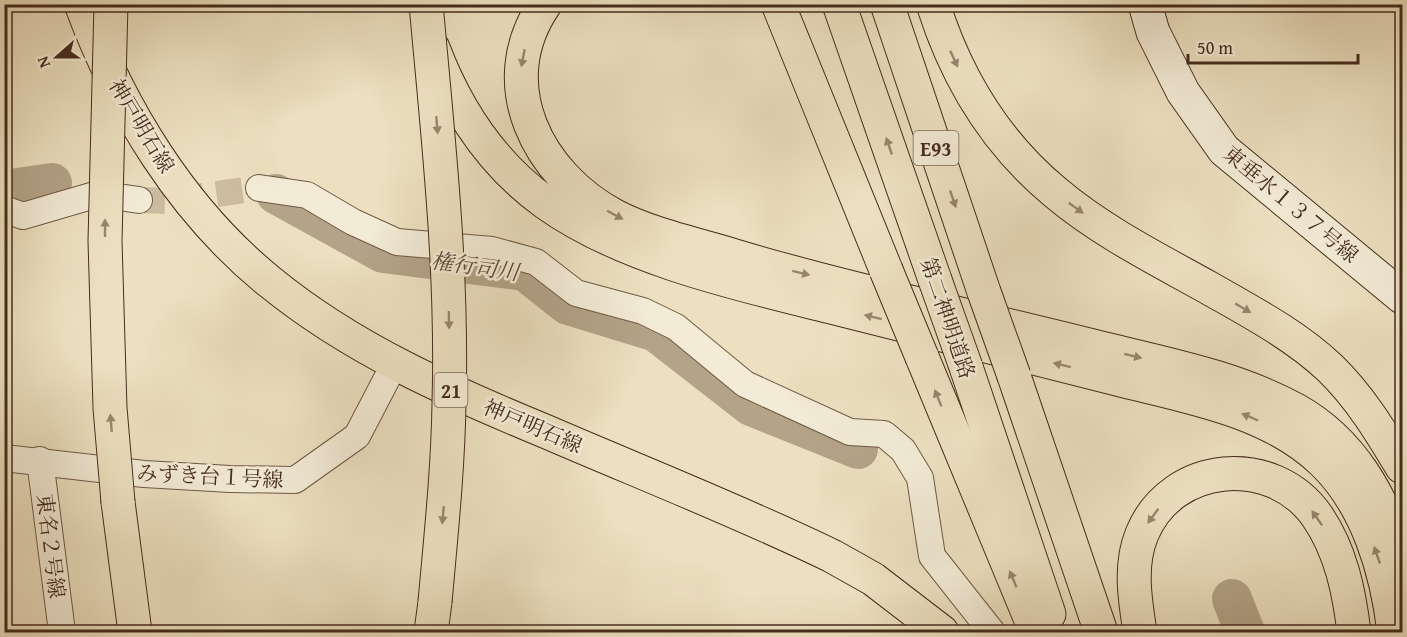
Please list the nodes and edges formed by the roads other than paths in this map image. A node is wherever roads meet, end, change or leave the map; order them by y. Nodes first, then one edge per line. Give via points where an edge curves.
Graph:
1 (81, 4) edge
2 (111, 4) edge
3 (419, 4) edge
4 (426, 4) edge
5 (544, 4) edge
6 (766, 4) edge
7 (778, 4) edge
8 (839, 4) edge
9 (887, 4) edge
10 (933, 4) edge
11 (1145, 4) edge
12 (804, 65) junction
13 (259, 188) tunnel mouth
14 (139, 200) tunnel mouth
15 (4, 209) edge
16 (1402, 297) edge
17 (395, 363) junction
18 (4, 458) edge
19 (40, 460) junction
20 (1402, 467) edge
21 (1402, 555) edge
22 (433, 617) edge
23 (62, 633) edge
24 (135, 633) edge
25 (942, 633) edge
26 (992, 633) edge
27 (1036, 633) edge
28 (1056, 633) edge
29 (1101, 633) edge
30 (1140, 633) edge
31 (1354, 633) edge
32 (1394, 633) edge

1 - 17 main road, 神戸明石線 / 21 via 101,58 134,118 195,207 268,281 352,340
24 -> 2 main road, bridge via 110,408 105,252
32 -> 3 main road via 1380,564 1357,508 1335,476 1300,443 1273,427 1199,399 771,292 609,239 545,203 490,150 443,74
4 -> 22 main road, bridge via 449,317 446,485
5 -> 21 main road via 526,42 521,69 529,124 543,152 586,198 651,230 761,263 1195,371 1268,396 1318,424 1359,465 1377,492
6 - 12 main road
7 - 12 main road
28 -> 8 main road, 第二神明道路 / E93, bridge
9 -> 29 main road, 第二神明道路 / E93, bridge
10 -> 20 main road via 952,57 974,99 1026,165 1055,193 1092,219 1257,316 1321,361 1356,396
11 - 16 street, 東垂水１３７号線 via 1153,32 1183,92 1224,150
27 -> 12 main road, bridge
13 - 26 street via 307,195 397,242 492,250 536,262 576,293 643,311 676,327 745,384 850,432 884,434 903,450 920,478 932,556
14 - 15 street via 98,194 23,216
17 - 19 street, みずき台１号線 via 357,436 295,480 144,474
17 - 25 main road, 神戸明石線 / 21 via 832,556 873,579
18 - 19 street, みずき台１号線
19 - 23 street, 東名２号線
31 -> 30 main road via 1346,581 1329,536 1316,515 1282,485 1262,476 1241,473 1199,478 1181,488 1152,515 1137,551 1134,572

